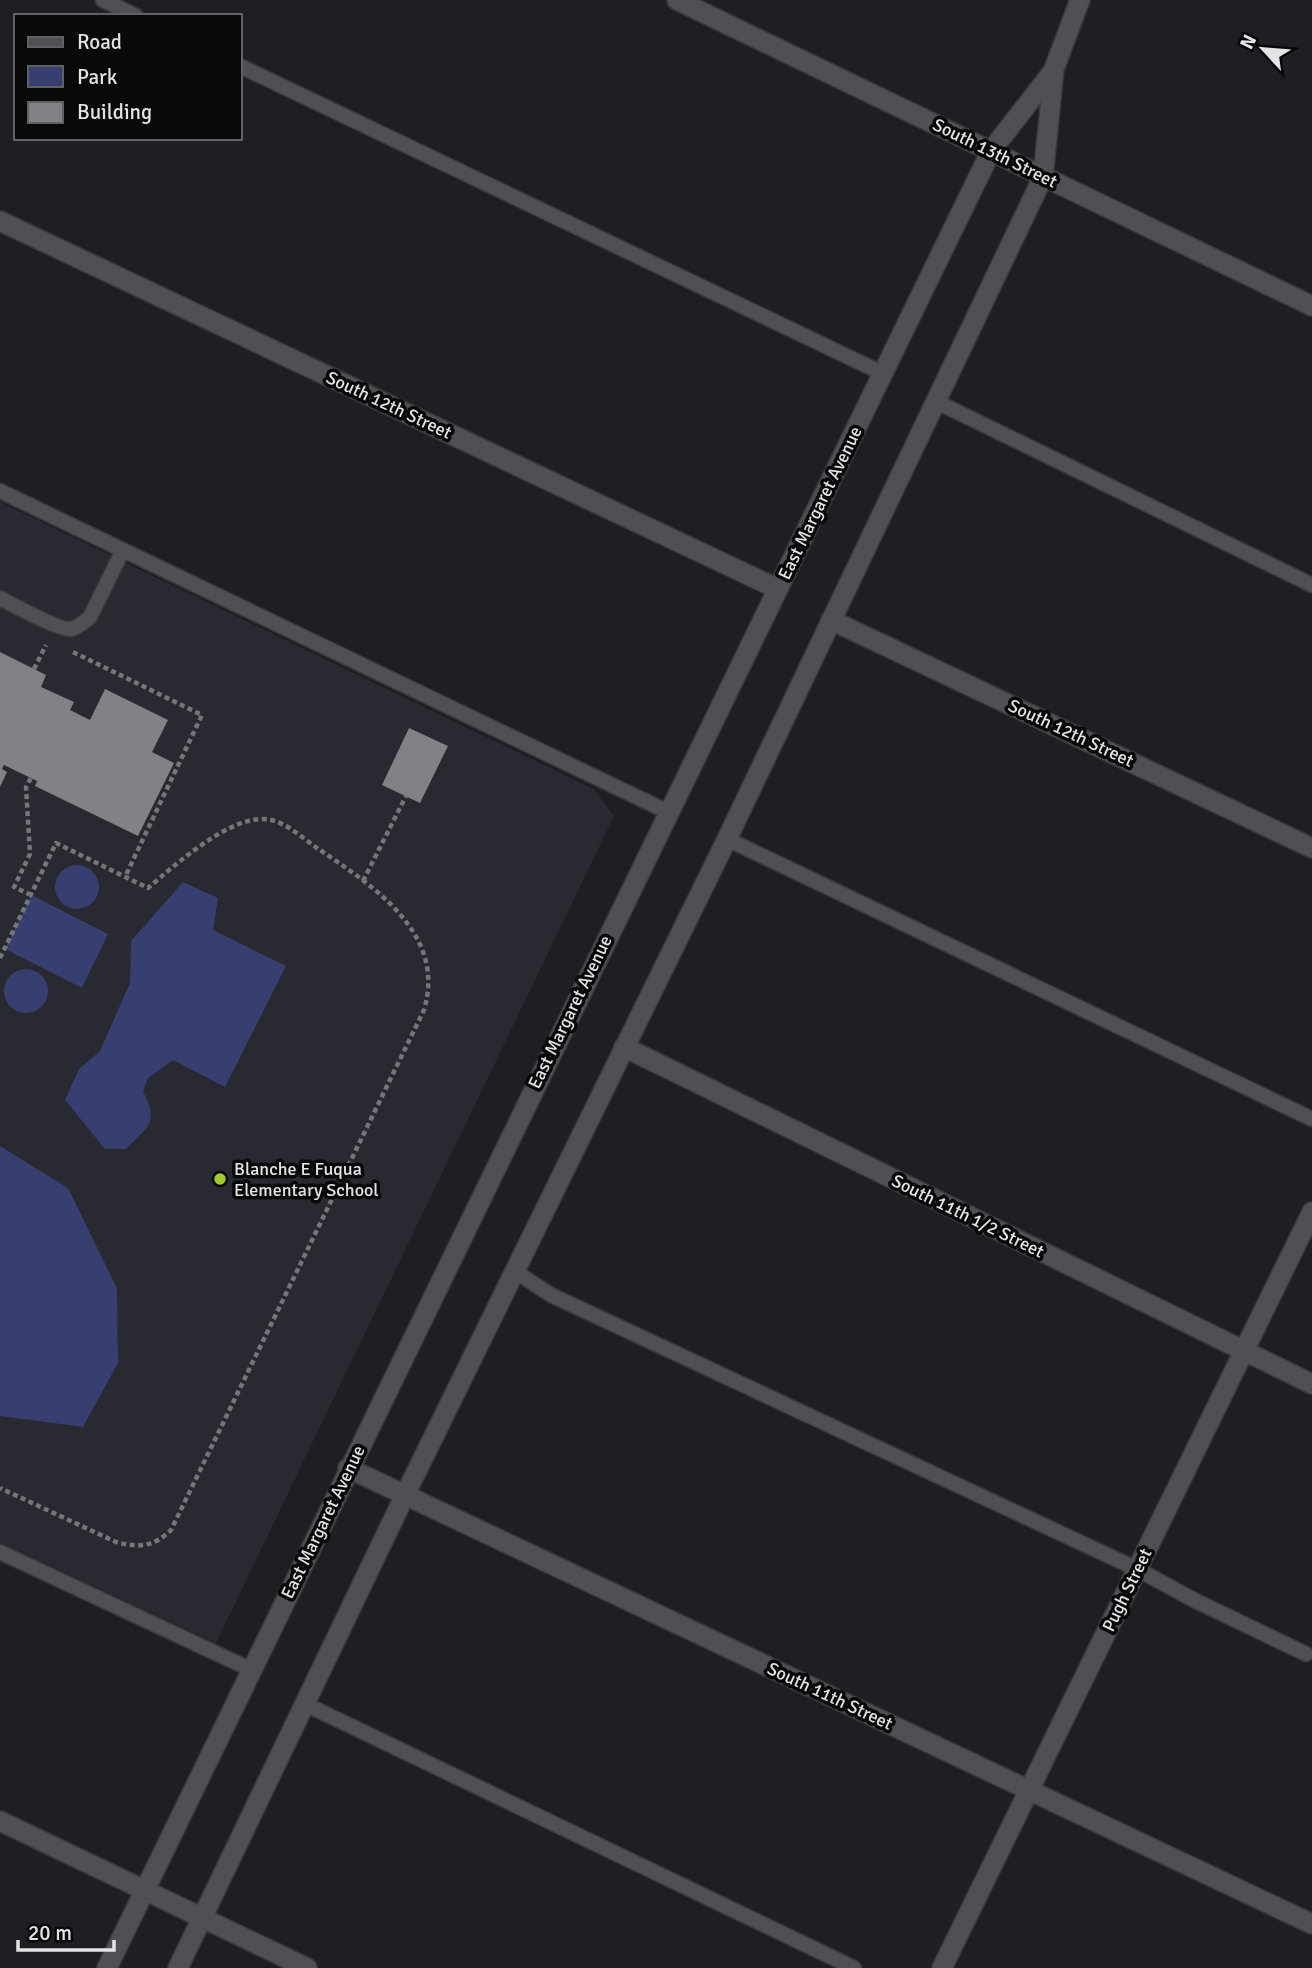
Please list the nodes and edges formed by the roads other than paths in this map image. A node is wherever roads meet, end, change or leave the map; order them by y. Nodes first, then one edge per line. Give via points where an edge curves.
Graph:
1 (103, 0) edge
2 (677, 0) edge
3 (1080, 0) edge
4 (132, 14) edge
5 (242, 66) edge
6 (1054, 69) junction
7 (991, 151) junction
8 (1043, 177) junction
9 (0, 222) edge
10 (1312, 306) edge
11 (882, 373) junction
12 (937, 402) junction
13 (0, 491) edge
14 (123, 551) junction
15 (1312, 585) edge
16 (778, 589) junction
17 (0, 598) edge
18 (831, 620) junction
19 (668, 813) junction
20 (726, 839) junction
21 (1312, 848) edge
22 (624, 1047) junction
23 (1312, 1119) edge
24 (1312, 1212) edge
25 (516, 1272) junction
26 (1244, 1351) junction
27 (1312, 1384) edge
28 (348, 1468) junction
29 (405, 1495) junction
30 (0, 1552) edge
31 (1137, 1569) junction
32 (1306, 1654) dead end
33 (252, 1670) junction
34 (304, 1704) junction
35 (1029, 1790) junction
36 (0, 1821) edge
37 (145, 1890) junction
38 (202, 1918) junction
39 (1312, 1924) edge
40 (107, 1968) edge
41 (178, 1968) edge
42 (307, 1968) edge
43 (854, 1968) edge
44 (942, 1968) edge

1 - 4 lane
2 - 7 street, South 13th Street
3 - 6 street, East Margaret Avenue
5 - 11 lane
6 - 7 street, East Margaret Avenue
6 - 8 street, East Margaret Avenue
7 - 8 street, South 13th Street
7 - 11 street, East Margaret Avenue
8 - 10 street, South 13th Street
8 - 12 street, East Margaret Avenue
9 - 16 street, South 12th Street
11 - 16 street, East Margaret Avenue
12 - 15 lane
12 - 18 street, East Margaret Avenue
13 - 14 lane
14 - 17 lane via 90,617 71,629
14 - 19 lane
16 - 19 street, East Margaret Avenue
18 - 20 street, East Margaret Avenue
18 - 21 street, South 12th Street
19 - 28 street, East Margaret Avenue
20 - 22 street, East Margaret Avenue
20 - 23 lane
22 - 25 street, East Margaret Avenue
22 - 26 street, South 11th 1/2 Street
24 - 26 street, Pugh Street
25 - 29 street, East Margaret Avenue
25 - 31 lane via 551,1295
26 - 27 street, South 11th 1/2 Street
26 - 31 street, Pugh Street
28 - 29 street, South 11th Street
28 - 33 street, East Margaret Avenue
29 - 34 street, East Margaret Avenue
29 - 35 street, South 11th Street
30 - 33 lane
31 - 32 lane
31 - 35 street, Pugh Street
33 - 37 street, East Margaret Avenue
34 - 38 street, East Margaret Avenue
34 - 43 lane
35 - 39 street, South 11th Street
35 - 44 street, Pugh Street
36 - 37 street
37 - 38 street
37 - 40 street, East Margaret Avenue
38 - 41 street, East Margaret Avenue
38 - 42 street

